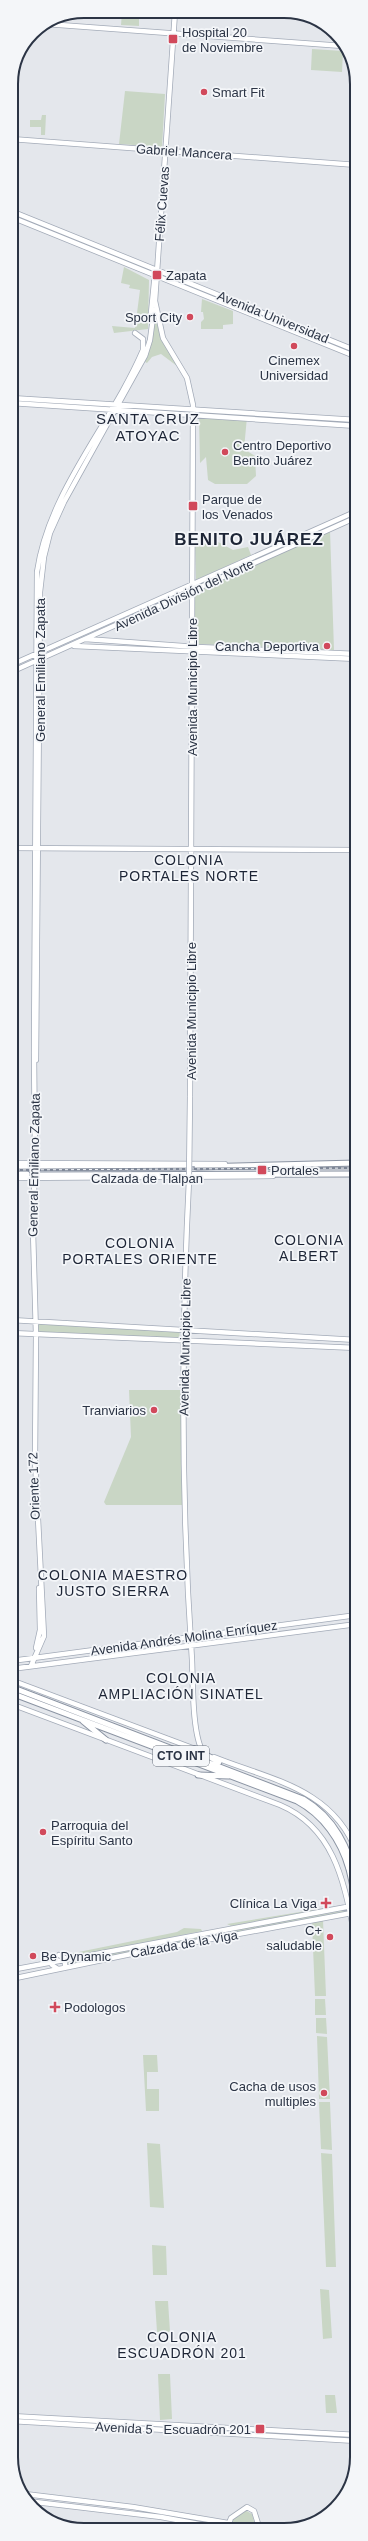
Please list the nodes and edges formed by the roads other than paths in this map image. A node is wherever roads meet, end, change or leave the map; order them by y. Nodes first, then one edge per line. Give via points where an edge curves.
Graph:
1 (175, 18) edge
2 (56, 25) edge
3 (174, 34) junction
4 (337, 46) edge
5 (18, 140) edge
6 (165, 150) junction
7 (350, 163) edge
8 (18, 214) edge
9 (18, 220) edge
10 (157, 270) junction
11 (155, 275) junction
12 (155, 301) junction
13 (135, 333) dead end
14 (146, 349) junction
15 (350, 350) edge
16 (350, 350) edge
17 (18, 399) edge
18 (18, 403) edge
19 (115, 407) junction
20 (193, 412) junction
21 (350, 420) edge
22 (350, 425) edge
23 (350, 514) edge
24 (350, 521) edge
25 (192, 584) junction
26 (192, 591) junction
27 (76, 637) junction
28 (86, 639) junction
29 (72, 646) junction
30 (192, 650) junction
31 (38, 653) junction
32 (350, 654) edge
33 (350, 659) edge
34 (38, 660) junction
35 (18, 662) edge
36 (18, 669) edge
37 (18, 848) edge
38 (37, 848) junction
39 (192, 850) junction
40 (350, 850) edge
41 (18, 1163) edge
42 (350, 1163) edge
43 (18, 1166) edge
44 (29, 1166) dead end
45 (272, 1166) junction
46 (41, 1167) dead end
47 (185, 1167) dead end
48 (197, 1167) dead end
49 (18, 1174) edge
50 (27, 1174) dead end
51 (283, 1174) junction
52 (350, 1174) edge
53 (38, 1175) dead end
54 (18, 1178) edge
55 (18, 1320) edge
56 (32, 1321) junction
57 (184, 1329) junction
58 (18, 1333) edge
59 (34, 1334) junction
60 (350, 1340) edge
61 (183, 1342) junction
62 (350, 1348) edge
63 (350, 1616) edge
64 (350, 1625) edge
65 (190, 1637) junction
66 (191, 1646) junction
67 (34, 1658) junction
68 (18, 1660) edge
69 (31, 1666) junction
70 (18, 1668) edge
71 (18, 1683) edge
72 (18, 1691) edge
73 (18, 1692) edge
74 (18, 1707) edge
75 (81, 1719) junction
76 (106, 1740) junction
77 (195, 1749) junction
78 (202, 1752) junction
79 (198, 1775) junction
80 (245, 1775) junction
81 (232, 1776) junction
82 (350, 1840) edge
83 (350, 1865) edge
84 (350, 1866) edge
85 (345, 1894) junction
86 (350, 1897) edge
87 (348, 1906) junction
88 (350, 1913) joint
89 (59, 1955) dead end
90 (53, 1956) dead end
91 (66, 1959) junction
92 (52, 1962) junction
93 (65, 1968) junction
94 (18, 1969) edge
95 (59, 1970) junction
96 (18, 1978) edge
97 (18, 2416) edge
98 (18, 2421) edge
99 (350, 2435) edge
100 (350, 2441) edge
101 (30, 2495) edge
102 (36, 2502) edge
103 (194, 2523) edge
104 (228, 2523) joint
105 (259, 2523) edge

1 - 3 main road, Félix Cuevas
2 - 3 main road
3 - 4 main road
3 - 6 main road, Félix Cuevas
5 - 6 main road, Gabriel Mancera
6 - 7 main road, Gabriel Mancera
6 - 10 main road, Félix Cuevas
8 - 10 main road, Avenida Universidad
9 - 11 main road, Avenida Universidad
10 - 11 main road, Félix Cuevas
10 - 15 main road, Avenida Universidad
11 - 12 main road, Avenida Municipio Libre
11 - 14 main road
11 - 16 main road, Avenida Universidad
12 - 14 main road, General Emiliano Zapata
12 - 20 main road, Avenida Municipio Libre via 162,335 187,378 192,393
13 - 14 main road via 142,338
14 - 19 main road, General Emiliano Zapata
17 - 19 main road
18 - 19 main road
19 - 20 main road
19 - 31 main road, General Emiliano Zapata via 64,502 46,545 41,582
20 - 21 main road
20 - 22 main road
20 - 25 main road, Avenida Municipio Libre
23 - 25 main road, Avenida División del Norte
24 - 26 main road, Avenida División del Norte
25 - 26 main road, Avenida Municipio Libre
25 - 27 main road, Avenida División del Norte
26 - 28 main road, Avenida División del Norte
26 - 30 main road, Avenida Municipio Libre
27 - 28 main road
27 - 31 main road, Avenida División del Norte
28 - 29 main road, Avenida División del Norte
28 - 30 main road
29 - 30 main road
29 - 34 main road, Avenida División del Norte
30 - 32 main road
30 - 33 main road
30 - 39 main road, Avenida Municipio Libre
31 - 34 main road, General Emiliano Zapata
31 - 35 main road, Avenida División del Norte
34 - 36 main road, Avenida División del Norte
34 - 38 main road, General Emiliano Zapata
37 - 38 main road
38 - 39 main road
38 - 56 main road, General Emiliano Zapata, bridge
39 - 40 main road
39 - 57 main road, Avenida Municipio Libre, bridge via 190,1097
41 - 45 main road, Calzada de Tlalpan
42 - 45 highway, Calzada de Tlalpan
43 - 44 highway
45 - 48 highway, Calzada de Tlalpan
46 - 47 highway, Calzada de Tlalpan
49 - 50 highway
51 - 52 highway, Calzada de Tlalpan
51 - 53 highway, Calzada de Tlalpan
51 - 54 main road, Calzada de Tlalpan via 243,1178
55 - 56 main road
56 - 57 main road
56 - 59 main road, General Emiliano Zapata
57 - 60 main road
57 - 61 main road, Avenida Municipio Libre
58 - 59 main road
59 - 61 main road
59 - 67 main road, Oriente 172 via 32,1460 42,1636
61 - 62 main road
61 - 65 main road, Avenida Municipio Libre
63 - 65 main road, Avenida Andrés Molina Enríquez
64 - 66 main road, Avenida Andrés Molina Enríquez
65 - 66 main road, Avenida Municipio Libre
65 - 67 main road, Avenida Andrés Molina Enríquez
66 - 69 main road, Avenida Andrés Molina Enríquez
66 - 78 main road, Avenida Municipio Libre via 198,1739
67 - 68 main road, Avenida Andrés Molina Enríquez
67 - 69 main road
69 - 70 main road, Avenida Andrés Molina Enríquez
71 - 77 main road, CTO INT
72 - 80 highway, CTO INT
73 - 75 highway, CTO INT
74 - 76 main road, CTO INT
75 - 76 highway
75 - 81 highway, CTO INT
76 - 79 main road, CTO INT
77 - 78 main road, CTO INT
77 - 80 highway
78 - 82 main road, CTO INT via 310,1794 340,1821
79 - 81 highway
79 - 85 main road, CTO INT via 280,1805 308,1823 323,1839 332,1854 340,1871
80 - 83 highway, CTO INT via 298,1796 318,1809 341,1836
81 - 84 highway, CTO INT via 291,1798 315,1813 337,1840
85 - 86 main road
85 - 87 main road, CTO INT
87 - 88 main road, CTO INT
87 - 91 main road, Calzada de la Viga
88 - 93 main road, Calzada de la Viga
89 - 91 main road
90 - 92 main road
91 - 92 main road, Calzada de la Viga
91 - 93 main road
92 - 94 main road, Calzada de la Viga
92 - 95 main road via 53,1967
93 - 95 main road, Calzada de la Viga
95 - 96 main road, Calzada de la Viga
97 - 99 main road, Avenida 5
98 - 100 main road, Avenida 5
101 - 104 main road via 133,2507
102 - 103 main road
104 - 105 main road via 243,2509 250,2508

